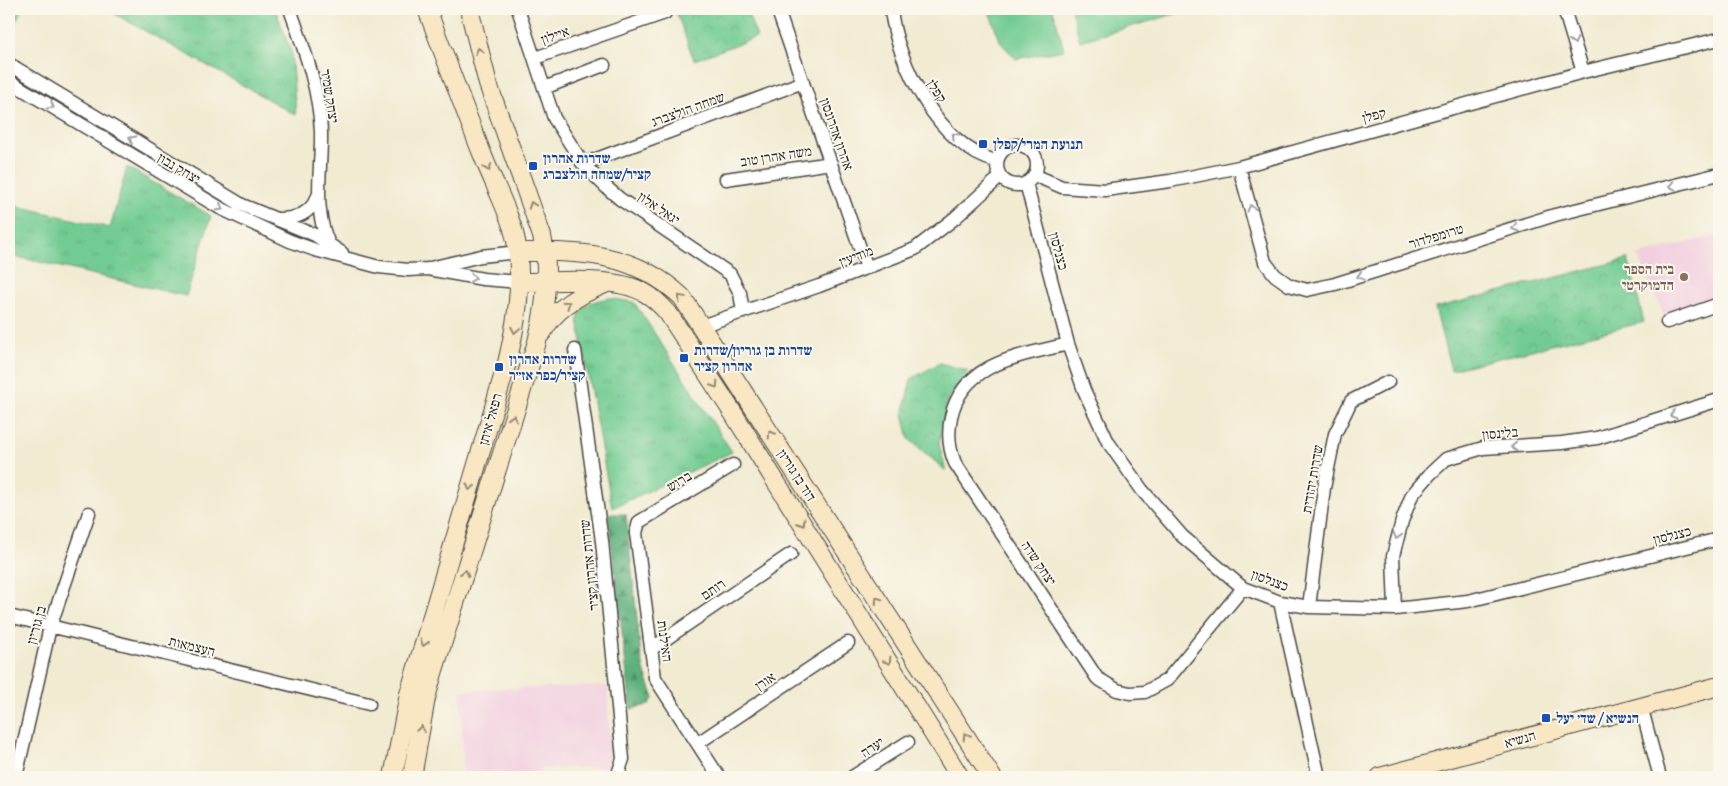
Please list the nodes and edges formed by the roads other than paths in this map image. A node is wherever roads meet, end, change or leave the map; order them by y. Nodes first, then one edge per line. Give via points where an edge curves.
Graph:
1 (290, 9) edge
2 (427, 9) edge
3 (468, 9) edge
4 (518, 9) edge
5 (663, 9) edge
6 (891, 9) edge
7 (1564, 9) edge
8 (778, 11) dead end
9 (1719, 39) edge
10 (535, 58) junction
11 (9, 64) edge
12 (604, 65) dead end
13 (1583, 72) junction
14 (9, 80) edge
15 (803, 82) junction
16 (544, 88) junction
17 (996, 161) junction
18 (831, 163) junction
19 (583, 164) junction
20 (1239, 167) junction
21 (1719, 174) edge
22 (1000, 177) junction
23 (726, 179) dead end
24 (1030, 179) junction
25 (319, 191) junction
26 (274, 218) junction
27 (329, 244) junction
28 (518, 252) junction
29 (545, 252) junction
30 (356, 260) junction
31 (867, 268) junction
32 (428, 269) junction
33 (519, 282) junction
34 (546, 282) junction
35 (610, 282) junction
36 (1719, 304) edge
37 (743, 312) junction
38 (1667, 322) dead end
39 (701, 326) junction
40 (537, 342) junction
41 (1068, 344) junction
42 (575, 350) dead end
43 (1388, 382) dead end
44 (1719, 400) edge
45 (733, 465) dead end
46 (89, 513) dead end
47 (639, 522) joint
48 (1719, 539) edge
49 (791, 554) dead end
50 (1243, 588) junction
51 (1280, 602) junction
52 (1309, 607) junction
53 (1395, 609) junction
54 (9, 616) edge
55 (50, 627) junction
56 (848, 643) dead end
57 (651, 649) junction
58 (1719, 686) edge
59 (369, 704) dead end
60 (1641, 706) junction
61 (908, 742) dead end
62 (698, 744) junction
63 (16, 777) edge
64 (393, 777) edge
65 (412, 777) edge
66 (616, 777) edge
67 (719, 777) edge
68 (852, 777) edge
69 (960, 777) edge
70 (992, 777) edge
71 (1319, 777) edge
72 (1380, 777) edge
73 (1660, 777) edge

1 - 25 street, יצחק שמיר via 310,65 317,98 321,131
2 -> 28 main road, רפאל איתן via 514,233
29 -> 3 main road, רפאל איתן via 539,225 488,84
4 - 10 street, יגאל אלון
5 - 10 street, איילון via 665,13
17 -> 6 street, קפלן via 963,143 938,119 922,97 904,59
7 -> 13 street
8 - 15 street, אהרון אהרונסון
9 - 13 street, קפלן
10 - 16 street, יגאל אלון
26 -> 11 street, יצחק נבון via 210,187
12 - 16 street
13 - 20 street, קפלן
14 -> 30 street, יצחק נבון via 220,208 290,241
15 - 18 street, אהרון אהרונסון
15 - 19 street, שמחה הולצברג
16 - 19 street, יגאל אלון via 554,118
17 - 22 street
17 - 24 street via 1008,146 1027,147 1036,160 1036,170
18 - 23 street, משה אהרן טוב
18 - 31 street, אהרון אהרונסון
19 - 37 street, יגאל אלון via 620,199 730,274 740,293
21 -> 20 street, טרומפלדור via 1555,215 1307,290 1289,285 1265,262
20 - 24 street, קפלן via 1105,190 1062,187
22 - 24 street via 1009,184 1020,185
22 - 31 street, מודיעין via 915,249
24 - 41 street, כצנלסון
25 - 26 street, יצחק שמיר via 313,206 304,214
25 - 27 street, יצחק שמיר via 320,218
26 - 27 street, יצחק נבון
27 - 30 street, יצחק נבון
28 - 29 main road, יצחק נבון
28 - 32 street, יצחק נבון via 481,256
28 - 33 main road, רפאל איתן
29 - 34 main road, רפאל איתן
39 -> 29 main road, דוד בן גוריון via 682,297 648,271 603,256
30 - 32 street, יצחק נבון via 393,269
31 - 37 street, מודיעין
32 -> 33 street, יצחק נבון
33 - 34 main road, דוד בן גוריון
33 -> 64 main road, רפאל איתן via 514,336 410,694
34 - 35 main road, דוד בן גוריון
34 - 40 main road, רפאל איתן via 544,313
40 -> 35 main road via 564,306
35 -> 69 main road, דוד בן גוריון via 645,293 668,313
36 - 38 street
37 - 39 street, מודיעין
70 -> 39 main road, דוד בן גוריון
65 -> 40 main road, רפאל איתן via 429,690
41 - 50 street, כצנלסון via 1084,390 1108,442 1142,490 1182,536
41 - 50 street, יצחק שדה via 1003,361 982,371 959,397 949,434 955,463 1097,678 1117,690 1130,692 1145,692 1167,680
42 - 66 street, שדרות אהרון קציר via 602,540 623,759
43 - 52 street, שדרות יהודית via 1351,402 1335,434 1324,488
44 -> 53 street, בלינסון via 1597,438 1483,448 1446,459 1412,495 1402,521 1392,556
45 - 47 street, ברוש
46 - 55 street, בן גוריון
47 - 57 street, האילנות via 636,533
48 - 53 street, כצנלסון via 1468,601
49 - 57 street, רותם
50 - 51 street, כצנלסון
51 - 52 street, כצנלסון
51 - 71 street
52 - 53 street, כצנלסון
54 - 55 street, העצמאות
55 - 59 street, העצמאות
55 - 63 street, בן גוריון
56 - 62 street, אורן
57 - 62 street, האילנות via 655,678
58 - 60 main road, הנשיא
60 - 72 main road, הנשיא
60 - 73 street
61 - 68 street, יערה
62 - 67 street, האילנות

